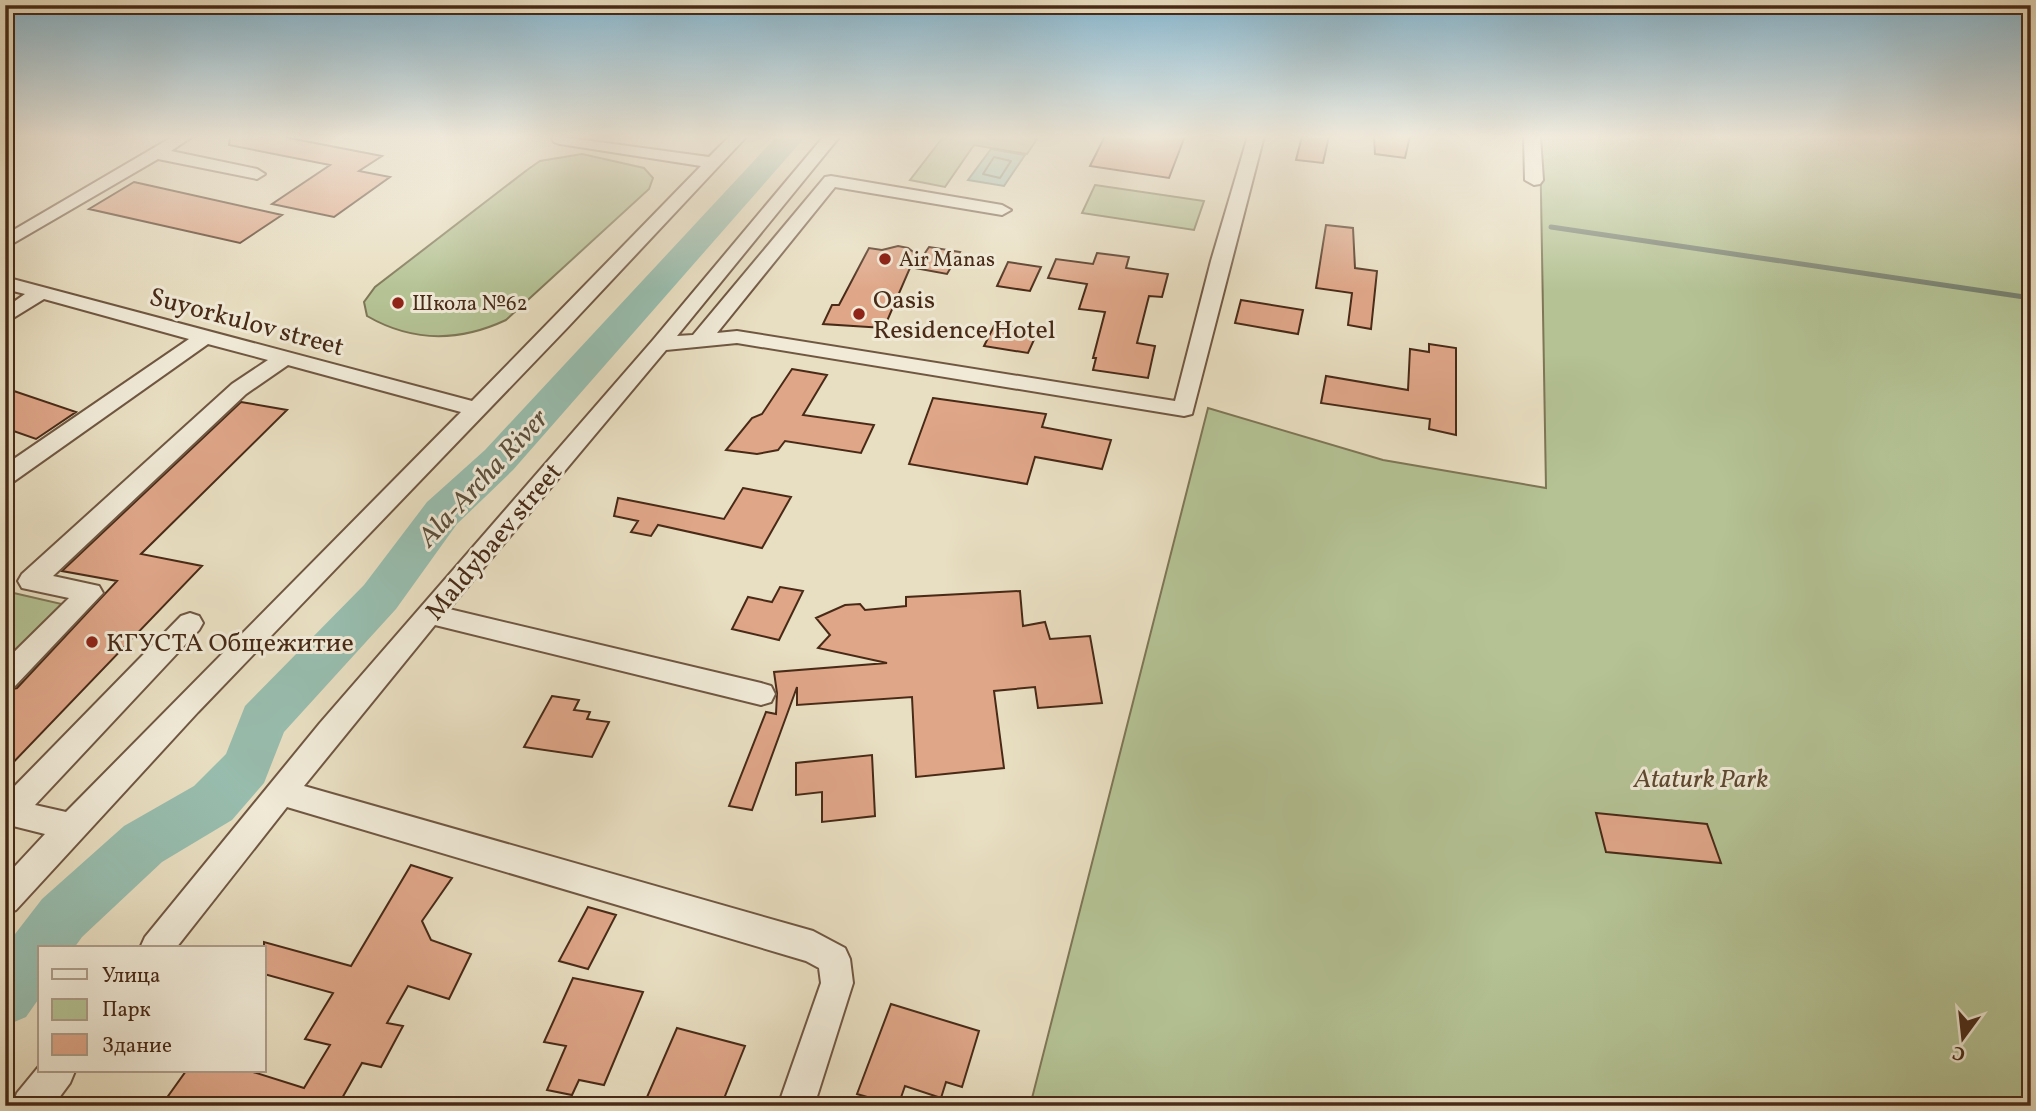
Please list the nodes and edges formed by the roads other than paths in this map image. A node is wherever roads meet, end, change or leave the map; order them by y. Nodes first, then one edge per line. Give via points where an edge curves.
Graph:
1 (96, 188) edge
2 (689, 188) edge
3 (789, 188) edge
4 (825, 188) edge
5 (871, 188) edge
6 (1241, 188) edge
7 (1002, 210) dead end
8 (5, 243) edge
9 (5, 283) edge
10 (40, 293) junction
11 (5, 317) edge
12 (206, 336) junction
13 (699, 341) junction
14 (660, 344) junction
15 (285, 358) junction
16 (475, 409) junction
17 (5, 476) edge
18 (430, 614) junction
19 (190, 623) dead end
20 (5, 678) edge
21 (761, 694) dead end
22 (281, 792) junction
23 (71, 827) junction
24 (5, 899) edge
25 (158, 946) edge
26 (57, 1072) edge
27 (30, 1106) edge
28 (796, 1106) edge

1 - 8 street
2 - 16 street
3 - 14 street, Maldybaev street
4 - 13 street
5 - 7 street
6 - 13 street via 1184,409 737,337
9 - 10 street, Suyorkulov street
10 - 11 street
10 - 12 street, Suyorkulov street
12 - 15 street, Suyorkulov street
12 - 17 street
13 - 14 street
14 - 18 street, Maldybaev street
15 - 16 street, Suyorkulov street
15 - 20 street via 239,388 31,581 90,593
16 - 23 street
18 - 21 street
18 - 22 street, Maldybaev street
19 - 23 street via 9,812
22 - 25 street, Maldybaev street
22 - 28 street via 813,947 834,959 837,983
23 - 24 street
26 - 27 street

